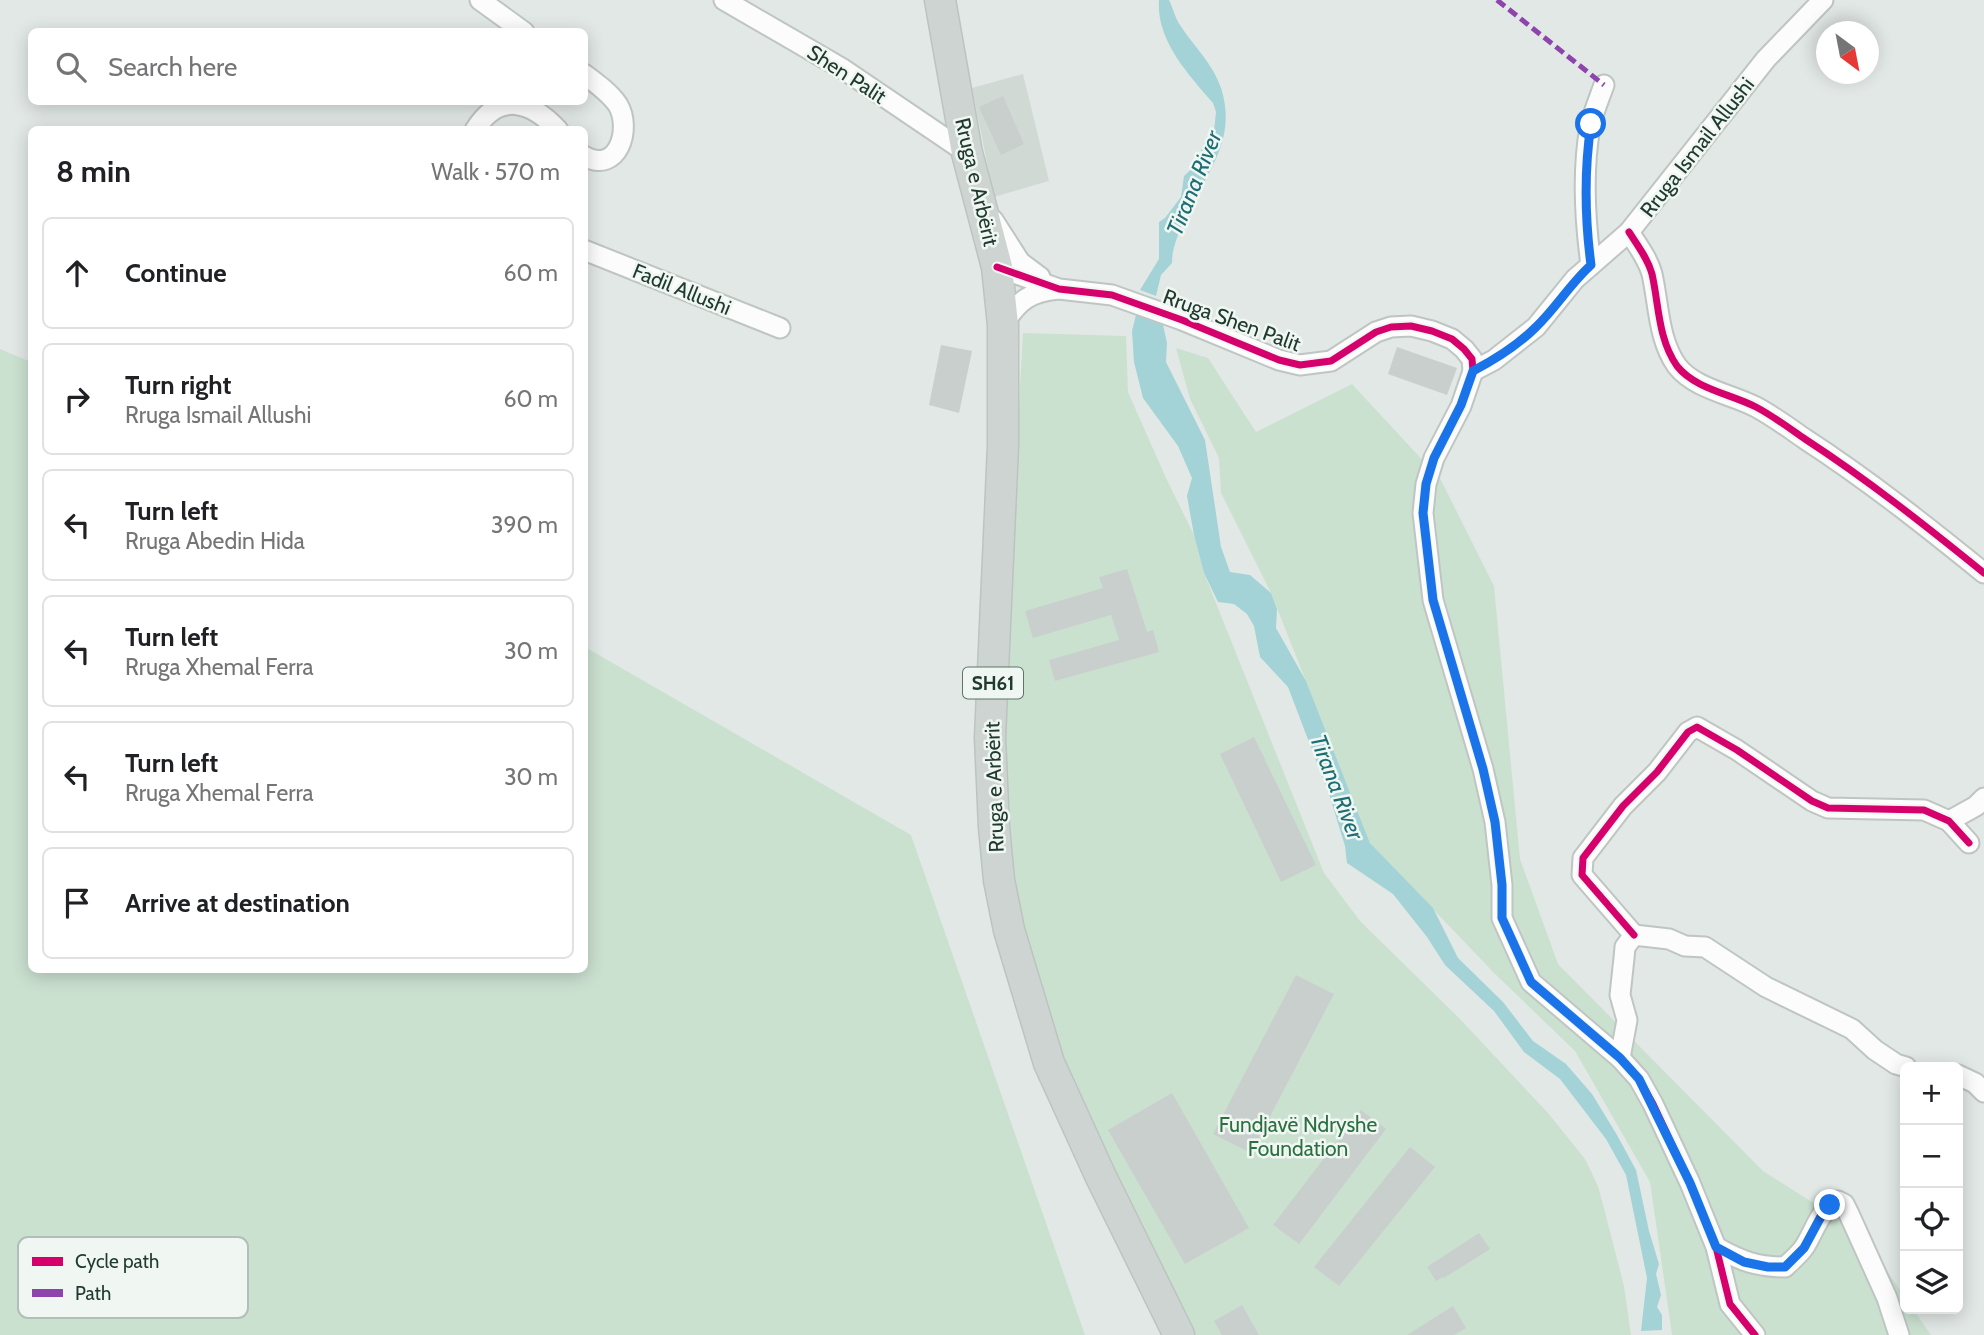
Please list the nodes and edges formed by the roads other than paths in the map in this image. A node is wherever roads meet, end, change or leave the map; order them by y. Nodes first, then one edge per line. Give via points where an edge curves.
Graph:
1 (480, 0) edge
2 (724, 0) edge
3 (940, 0) edge
4 (1823, 0) edge
5 (518, 28) edge
6 (588, 78) edge
7 (1604, 85) dead end
8 (503, 105) edge
9 (519, 105) edge
10 (478, 126) edge
11 (554, 126) edge
12 (967, 153) junction
13 (588, 157) edge
14 (979, 198) junction
15 (1629, 232) junction
16 (588, 252) edge
17 (1591, 265) junction
18 (997, 267) junction
19 (1059, 289) junction
20 (1003, 325) junction
21 (780, 328) dead end
22 (1473, 371) junction
23 (1984, 573) edge
24 (1984, 798) edge
25 (1949, 821) junction
26 (1969, 843) dead end
27 (1634, 934) junction
28 (1620, 1058) junction
29 (1900, 1065) edge
30 (1963, 1077) edge
31 (1984, 1092) edge
32 (1716, 1247) junction
33 (1179, 1335) edge
34 (1755, 1335) edge
35 (1899, 1335) edge

1 - 5 street
2 - 12 street, Shen Palit via 843,69
3 - 12 main road, Rruga e Arbërit / SH61
4 - 15 street, Rruga Ismail Allushi via 1766,59
6 - 13 street via 617,103 625,127 616,153 600,161
7 - 17 street via 1587,152
8 - 10 street
9 - 11 street via 544,115
12 - 14 main road, Rruga e Arbërit / SH61
14 - 18 main road, Rruga e Arbërit / SH61
14 - 19 street via 1020,262
15 - 17 street, Rruga Ismail Allushi
15 - 23 street via 1651,273 1668,349 1689,378 1764,411 1851,468
16 - 21 street, Fadil Allushi
17 - 22 street, Rruga Ismail Allushi via 1536,327
18 - 19 street, Rruga Shen Palit
18 - 20 main road, Rruga e Arbërit / SH61
19 - 20 street via 1038,292 1017,303
19 - 22 street, Rruga Shen Palit via 1112,295 1300,365 1331,361 1376,332 1411,326 1452,340 1472,359
20 - 33 main road, Rruga e Arbërit / SH61 via 1003,446 990,738 999,880 1009,930 1049,1063
22 - 28 street via 1426,484 1423,513 1433,600 1483,769 1496,834 1502,918 1531,982
24 - 25 street
25 - 26 street
25 - 27 street via 1924,810 1828,808 1697,727 1623,806 1583,858 1582,875
27 - 28 street via 1625,947 1620,995 1627,1020
27 - 29 street via 1705,947 1766,986 1853,1029
28 - 32 street via 1653,1104
30 - 31 street
32 - 34 street via 1730,1304
32 - 35 street via 1744,1262 1785,1267 1804,1248 1824,1211 1838,1201 1849,1214

